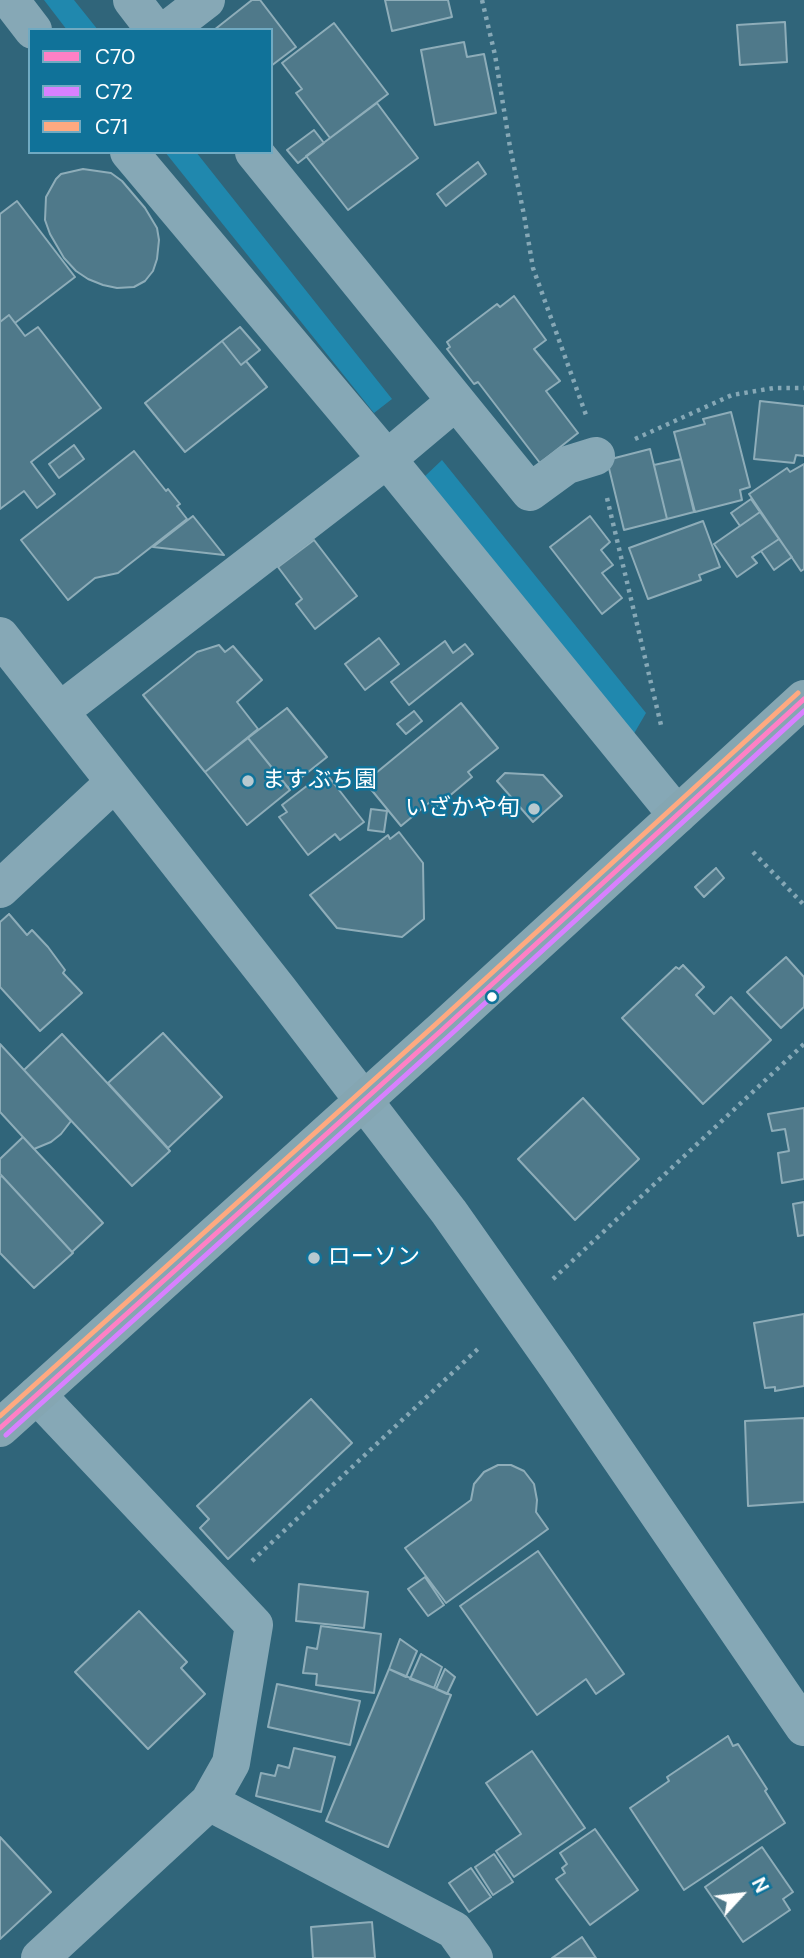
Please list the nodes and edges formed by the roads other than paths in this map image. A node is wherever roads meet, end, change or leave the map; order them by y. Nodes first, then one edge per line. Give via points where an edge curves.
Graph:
1 (10, 0) edge
2 (132, 0) edge
3 (206, 0) edge
4 (31, 28) edge
5 (153, 28) edge
6 (170, 28) edge
7 (131, 154) edge
8 (256, 154) edge
9 (456, 401) junction
10 (596, 456) road end
11 (387, 459) junction
12 (0, 636) edge
13 (804, 699) edge
14 (60, 711) junction
15 (115, 782) junction
16 (677, 815) junction
17 (0, 889) edge
18 (364, 1101) junction
19 (37, 1395) junction
20 (0, 1428) edge
21 (804, 1727) edge
22 (209, 1802) junction
23 (40, 1958) edge
24 (474, 1958) edge

1 - 4 street
2 - 5 street
3 - 6 street
7 - 11 street
8 - 9 street
9 - 10 street via 530,492 568,465
9 - 11 street
11 - 14 street
11 - 16 street
12 - 14 street
13 - 16 main road
14 - 15 street
15 - 17 street
15 - 18 street
16 - 18 main road
18 - 19 main road
18 - 21 street via 535,1334
19 - 20 main road
19 - 22 street via 254,1625 231,1763
22 - 23 street
22 - 24 street via 454,1930

